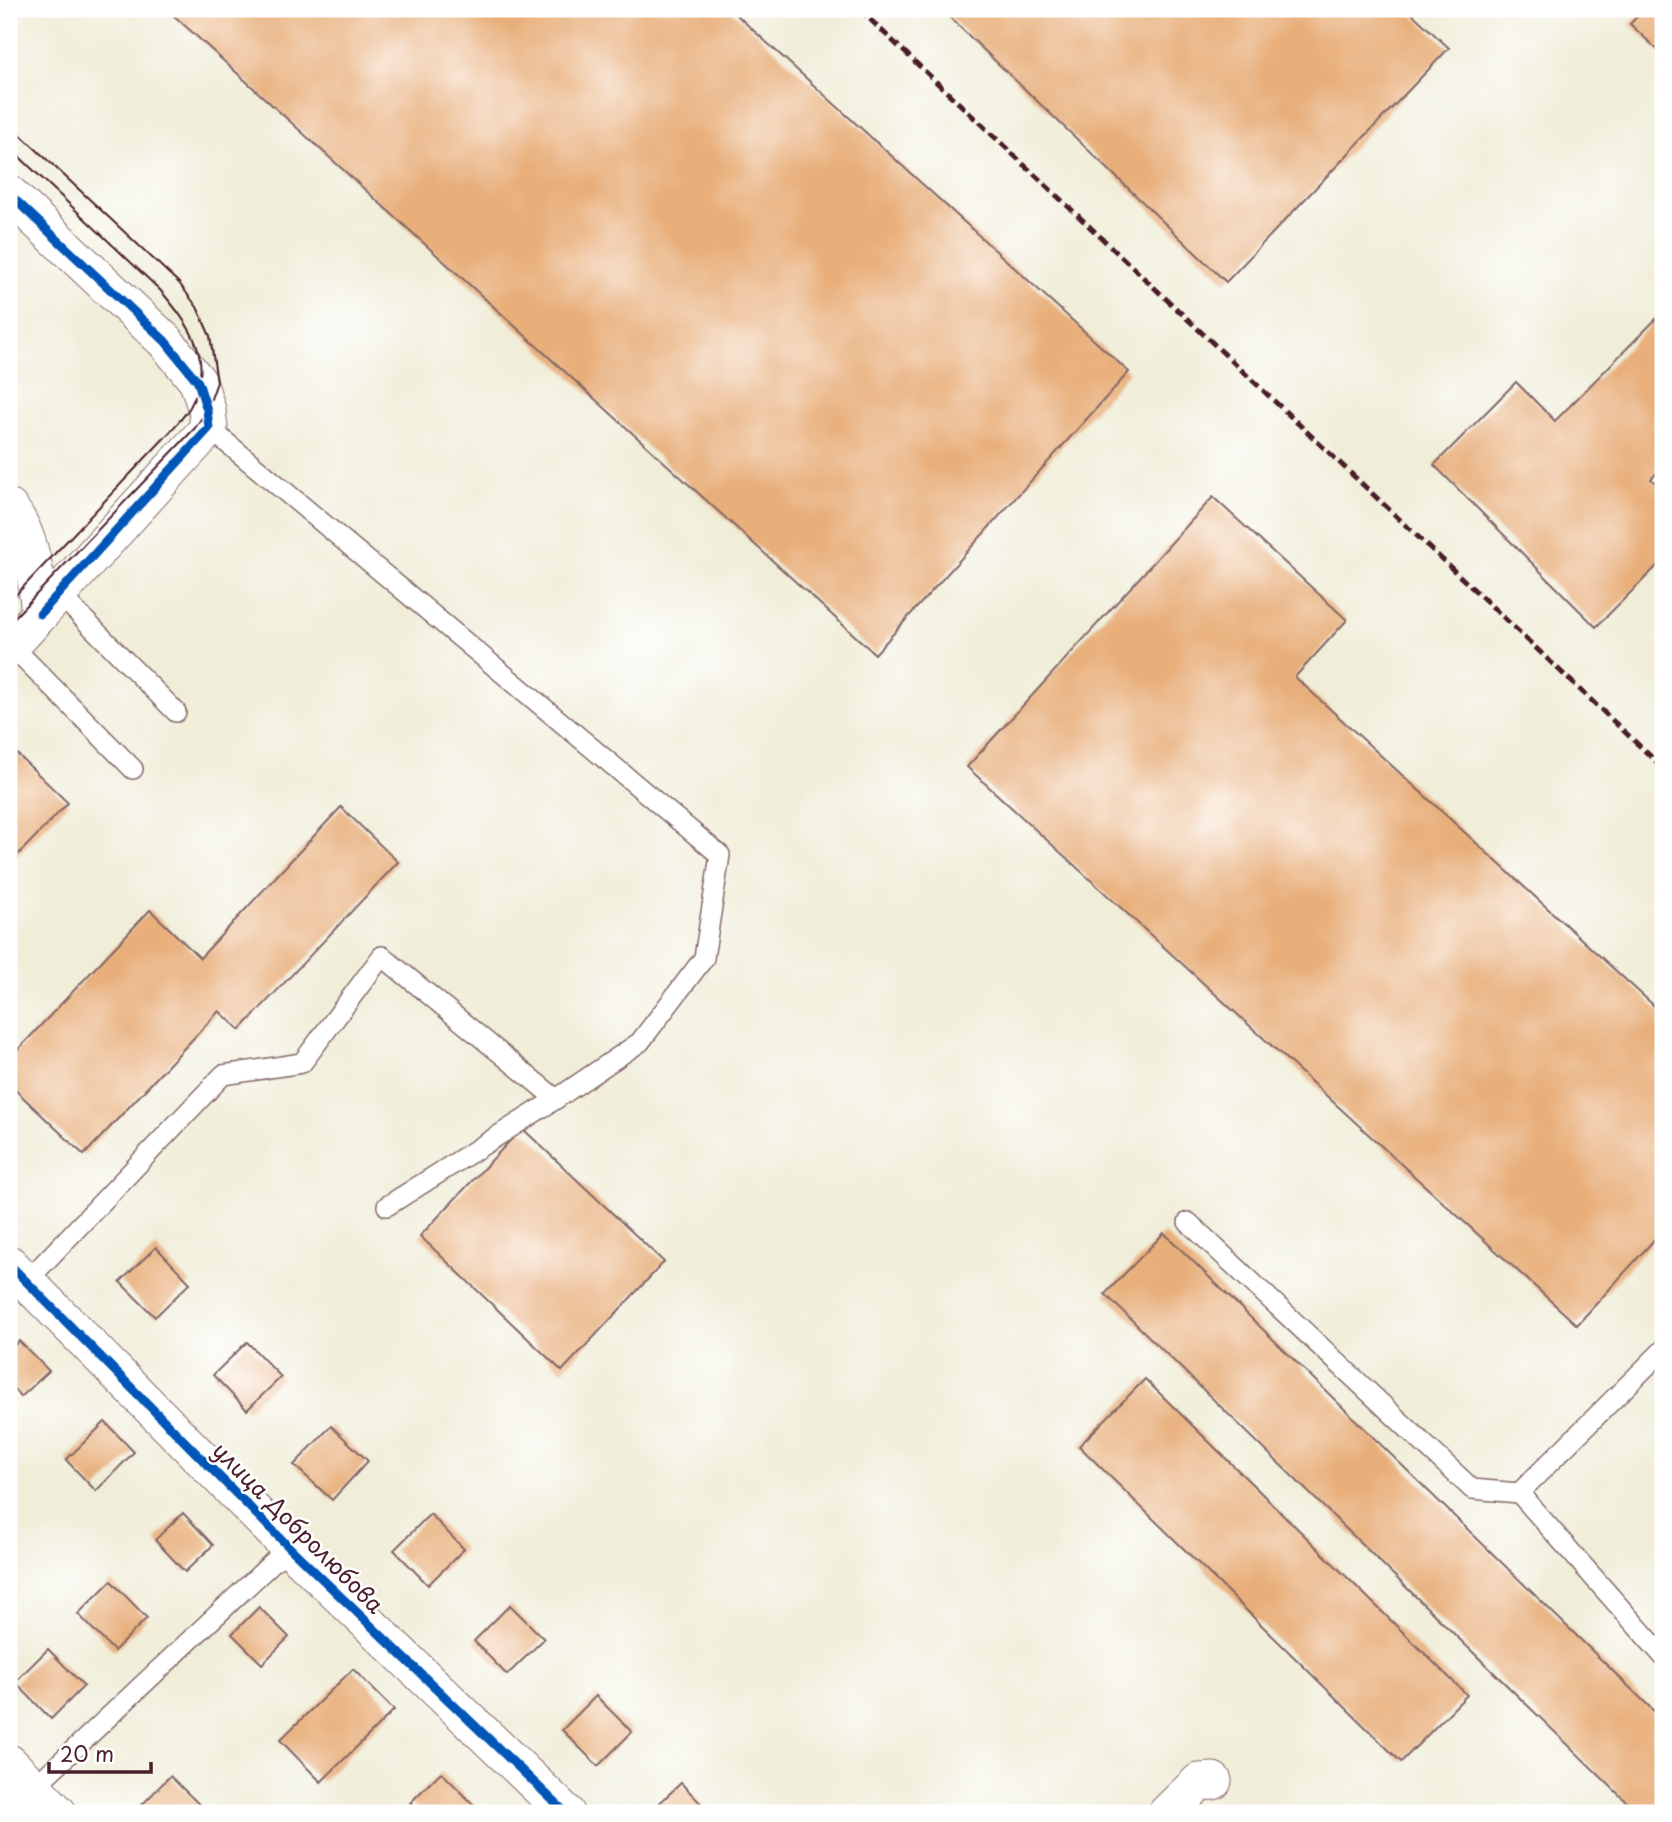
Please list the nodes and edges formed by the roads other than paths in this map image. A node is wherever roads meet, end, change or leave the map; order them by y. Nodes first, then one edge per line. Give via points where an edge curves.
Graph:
1 (9, 194) edge
2 (209, 428) junction
3 (9, 508) edge
4 (50, 604) junction
5 (10, 647) edge
6 (176, 712) dead end
7 (133, 769) dead end
8 (555, 1099) junction
9 (387, 1206) dead end
10 (1188, 1222) dead end
11 (17, 1273) edge
12 (1663, 1350) edge
13 (1519, 1493) junction
14 (289, 1547) junction
15 (1663, 1656) edge
16 (1213, 1781) dead end
17 (27, 1791) edge
18 (566, 1813) edge
19 (1167, 1813) edge

1 - 2 street via 164,341 198,382
2 - 4 street
2 - 8 lane via 720,855 704,958 639,1042
3 - 4 street
4 - 5 street
4 - 6 lane
5 - 7 lane
8 - 9 lane
8 - 11 lane via 382,956 302,1063 223,1075
10 - 13 lane via 1472,1489
11 - 14 street, улица Добролюбова
12 - 13 lane
13 - 15 lane
14 - 17 lane
14 - 18 street, улица Добролюбова
16 - 19 street via 1199,1782

